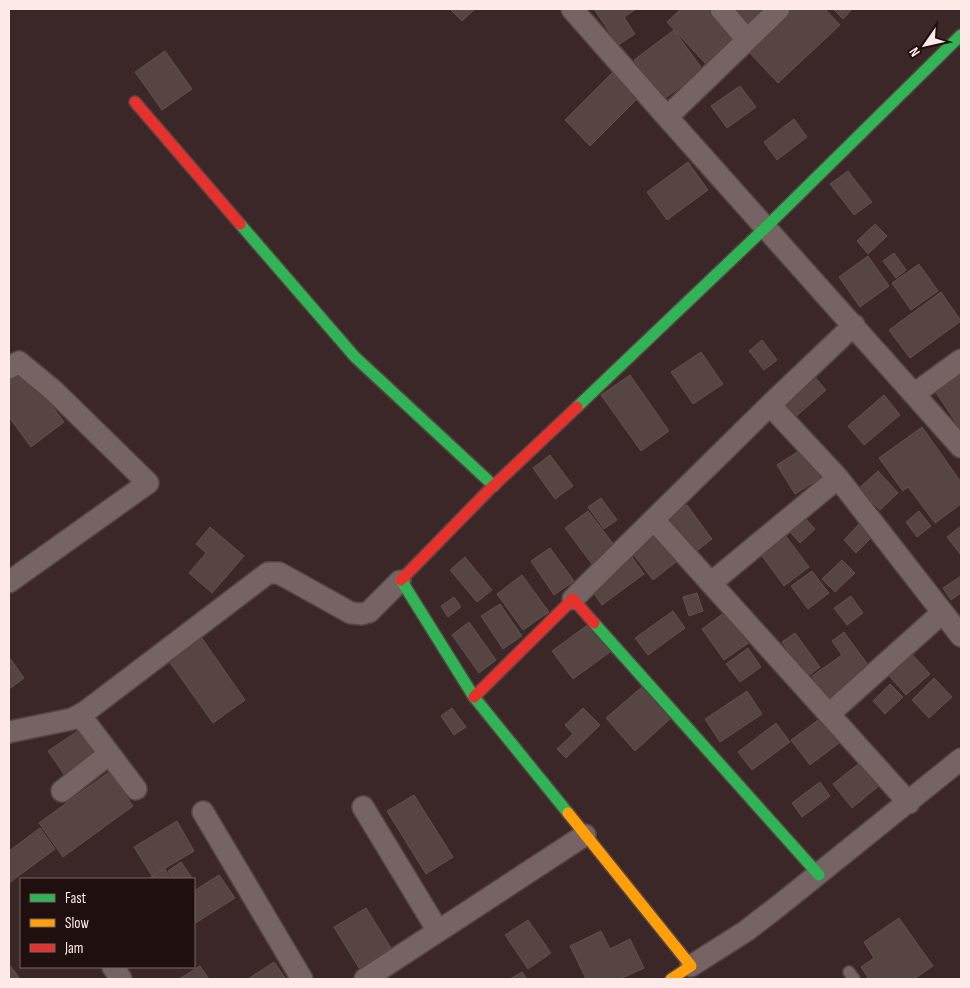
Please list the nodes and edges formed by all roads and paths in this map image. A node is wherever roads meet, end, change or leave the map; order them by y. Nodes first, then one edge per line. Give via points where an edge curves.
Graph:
1 (572, 9) edge
2 (721, 9) edge
3 (779, 9) edge
4 (961, 35) edge
5 (747, 40) junction
6 (135, 102) dead end
7 (667, 117) junction
8 (765, 228) junction
9 (854, 325) junction
10 (961, 360) edge
11 (9, 368) edge
12 (914, 394) junction
13 (770, 405) junction
14 (961, 447) edge
15 (838, 478) junction
16 (494, 486) junction
17 (654, 520) junction
18 (400, 581) junction
19 (9, 582) edge
20 (711, 582) junction
21 (574, 599) junction
22 (942, 613) junction
23 (961, 636) edge
24 (474, 697) junction
25 (80, 714) junction
26 (828, 714) junction
27 (9, 732) edge
28 (109, 754) junction
29 (961, 759) edge
30 (136, 789) dead end
31 (62, 791) dead end
32 (909, 803) junction
33 (363, 807) dead end
34 (203, 812) dead end
35 (586, 835) junction
36 (819, 875) junction
37 (438, 931) junction
38 (691, 966) junction
39 (114, 968) edge
40 (121, 979) edge
41 (302, 979) edge
42 (364, 979) edge
43 (671, 979) edge

1 - 7 street
2 - 5 street
3 - 5 street
4 - 8 street
5 - 7 street
6 - 16 street via 355,357
7 - 8 street
8 - 9 street
8 - 16 street
9 - 12 street
9 - 13 street
10 - 12 street
11 - 19 street via 19,362 148,483
12 - 14 street
13 - 15 street
13 - 17 street
15 - 20 street
15 - 22 street
16 - 18 street
17 - 20 street
17 - 21 street
18 - 24 street
18 - 25 street via 362,614 351,612 279,573 268,573
20 - 26 street
21 - 24 street
21 - 36 street
22 - 23 street
22 - 26 street
24 - 35 street
25 - 27 street via 72,719
25 - 28 street
26 - 32 street
28 - 30 street
28 - 31 street
29 - 32 street
32 - 36 street
33 - 37 street
34 - 41 street
35 - 37 street
35 - 38 street
36 - 38 street via 746,931
37 - 42 street
38 - 43 street
39 - 40 street

